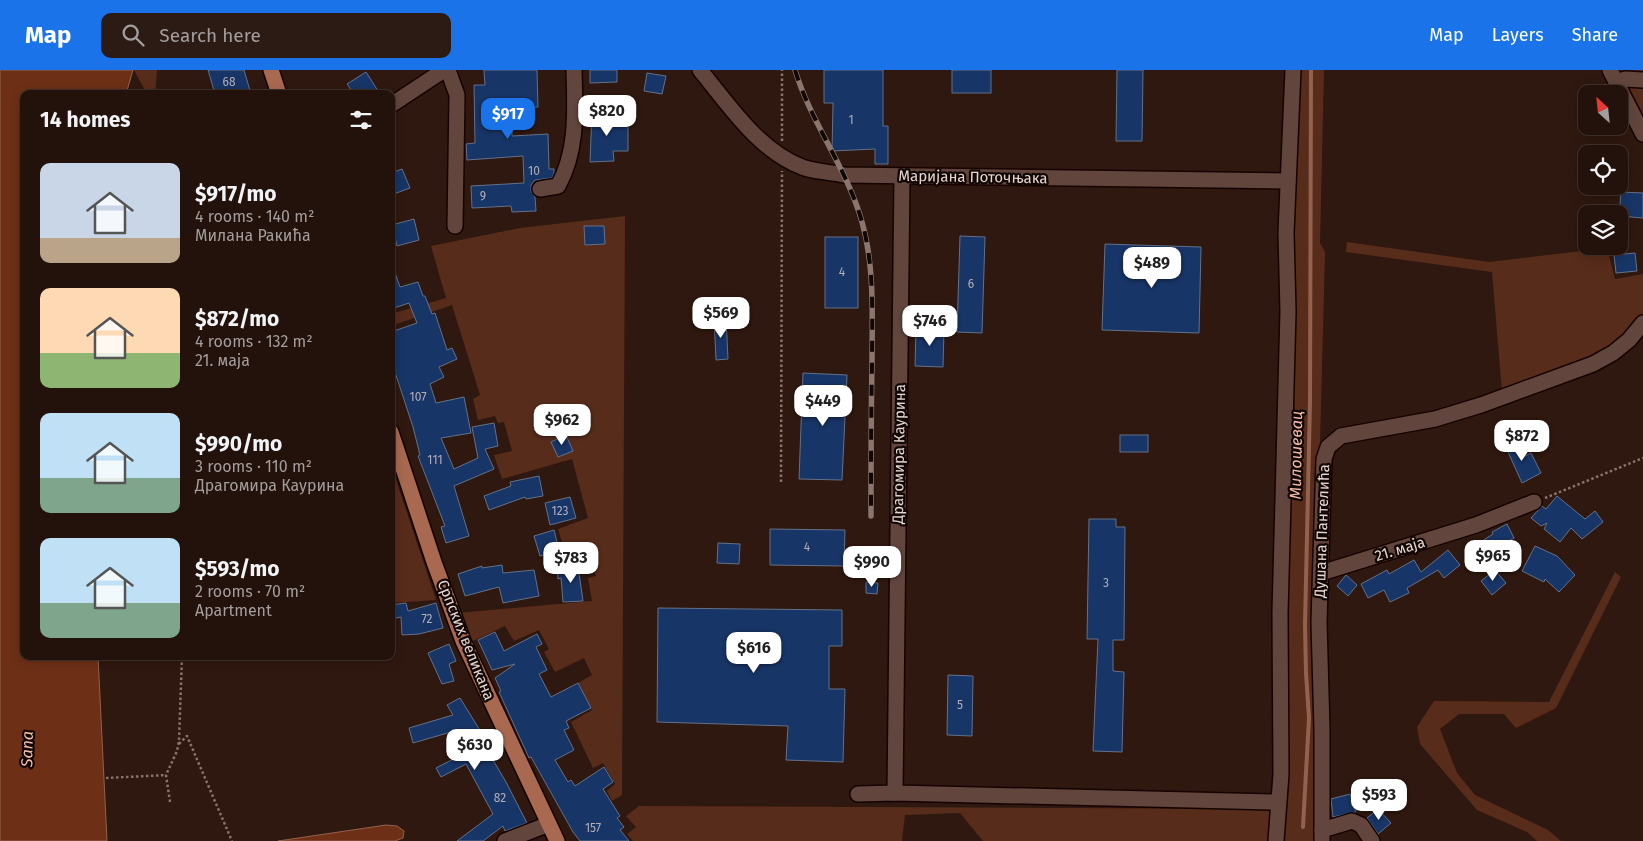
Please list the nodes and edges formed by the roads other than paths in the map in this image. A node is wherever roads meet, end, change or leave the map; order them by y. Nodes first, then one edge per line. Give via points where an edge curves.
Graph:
1 (271, 70) edge
2 (446, 70) edge
3 (574, 70) edge
4 (700, 70) edge
5 (1294, 70) edge
6 (1613, 76) edge
7 (1643, 80) edge
8 (278, 90) edge
9 (395, 102) edge
10 (1643, 134) edge
11 (902, 176) junction
12 (1288, 181) junction
13 (540, 189) dead end
14 (455, 226) dead end
15 (1643, 322) edge
16 (395, 444) edge
17 (1534, 502) road end
18 (1321, 573) junction
19 (895, 792) junction
20 (858, 794) dead end
21 (1277, 802) junction
22 (549, 824) junction
23 (1322, 836) edge
24 (505, 841) edge
25 (557, 841) edge
26 (1276, 841) edge
27 (1372, 841) edge

1 - 8 main road
2 - 9 street
2 - 14 street via 457,95
3 - 13 street via 576,124 570,152 558,186
4 - 11 street, Маријана Поточњака via 755,136 782,156 803,167 844,175
5 - 12 street
6 - 7 street
6 - 10 street
11 - 12 street, Маријана Поточњака
11 - 19 street, Драгомира Каурина
12 - 21 street via 1280,613 1281,774
15 - 18 street, Душана Пантелића via 1613,353 1584,367 1435,419 1335,440 1328,447 1324,459
16 - 22 main road, Српских великана via 463,640
17 - 18 street, 21. маја via 1476,525
18 - 23 street, Душана Пантелића
19 - 20 street
19 - 21 street
21 - 26 street
22 - 24 street
22 - 25 main road, Српских великана
23 - 27 street via 1352,821 1361,825

